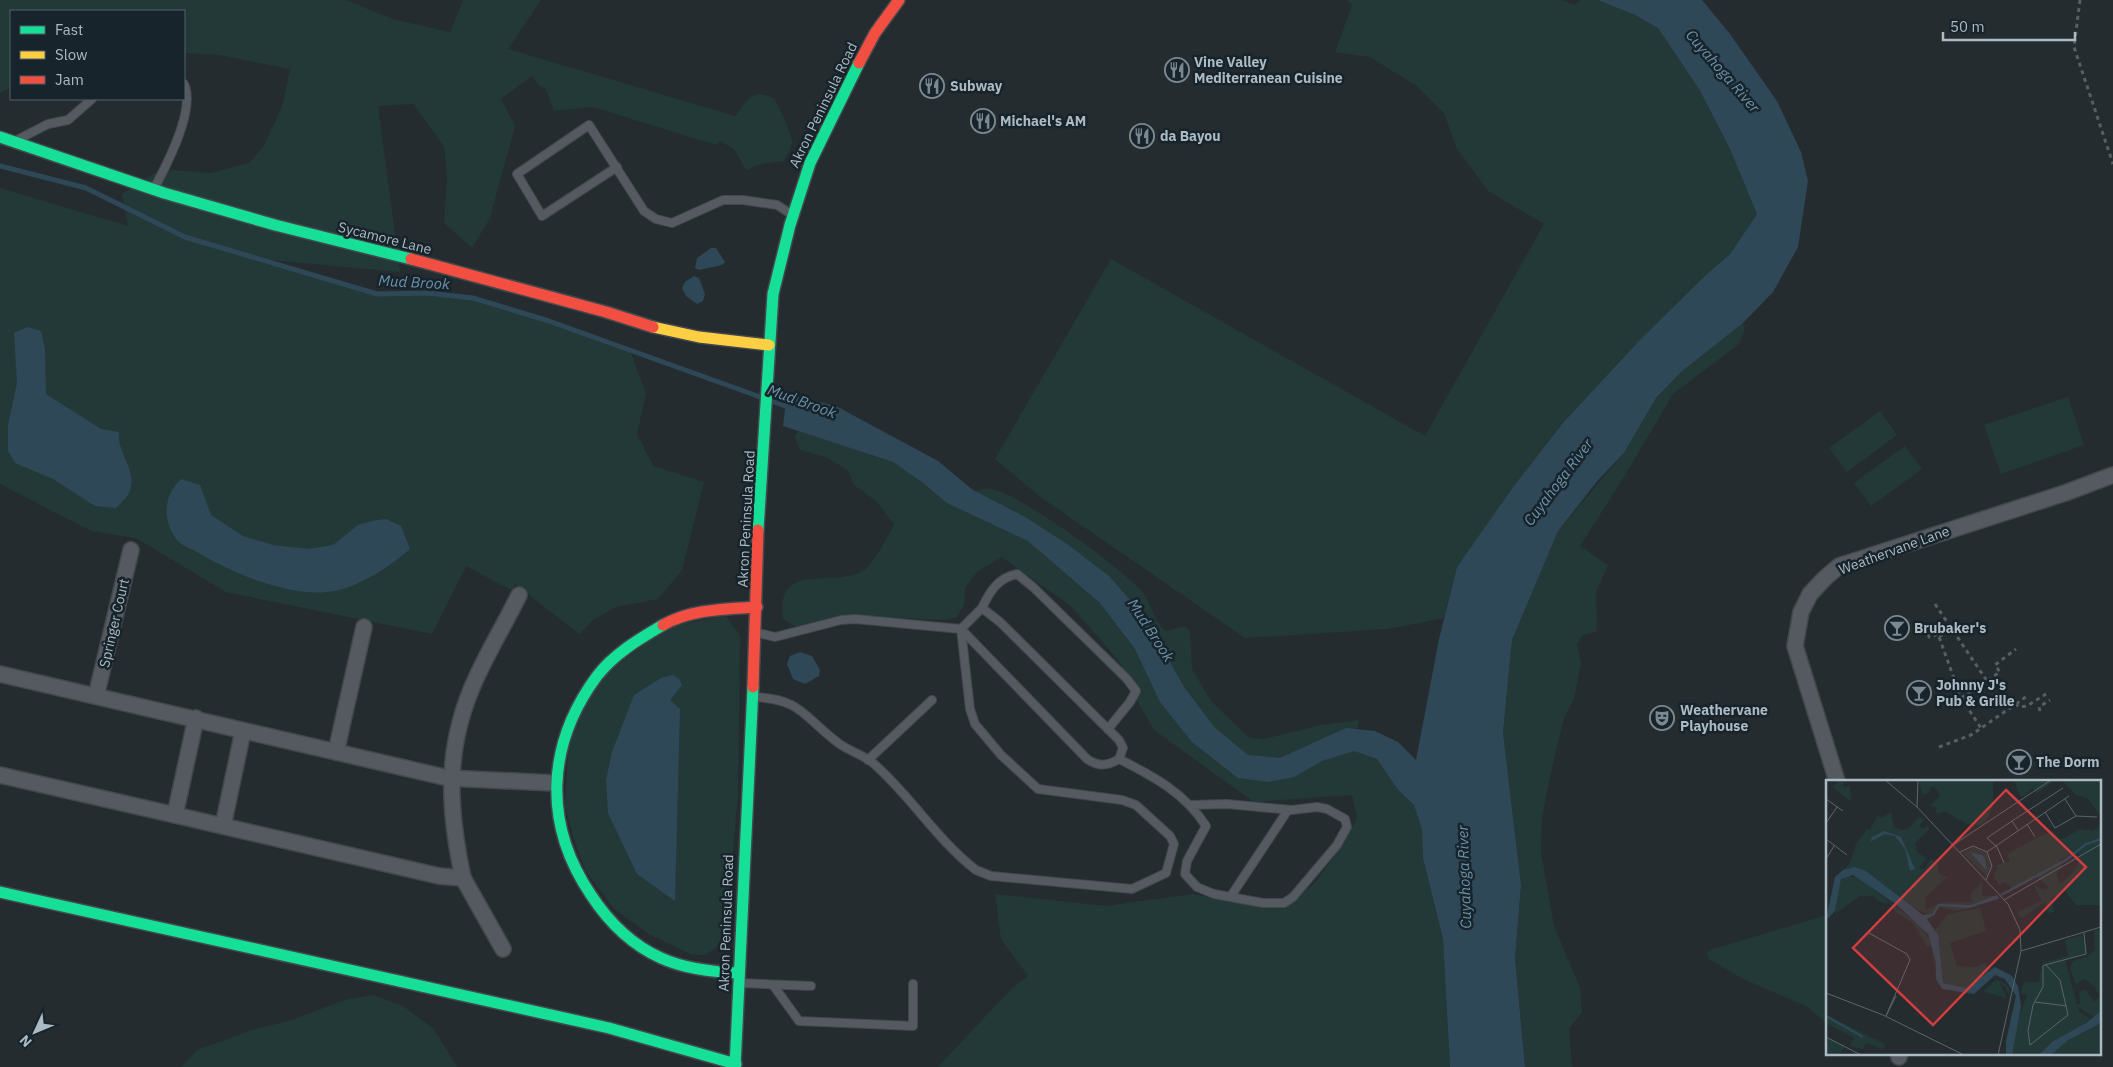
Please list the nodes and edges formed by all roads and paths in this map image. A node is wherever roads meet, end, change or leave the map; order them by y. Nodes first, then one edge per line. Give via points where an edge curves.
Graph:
1 (899, 0) edge
2 (2080, 0) edge
3 (185, 98) edge
4 (91, 100) edge
5 (0, 136) edge
6 (15, 141) junction
7 (2113, 164) edge
8 (617, 167) junction
9 (154, 190) junction
10 (793, 216) junction
11 (768, 345) junction
12 (2113, 475) edge
13 (131, 550) dead end
14 (519, 595) dead end
15 (1935, 604) dead end
16 (757, 607) junction
17 (982, 608) junction
18 (364, 627) dead end
19 (961, 629) junction
20 (1952, 631) junction
21 (756, 633) junction
22 (1922, 633) dead end
23 (1938, 636) junction
24 (2016, 649) dead end
25 (0, 674) edge
26 (1987, 681) junction
27 (2046, 694) dead end
28 (96, 696) junction
29 (2027, 696) dead end
30 (752, 697) junction
31 (1961, 698) junction
32 (932, 700) dead end
33 (2037, 700) junction
34 (2050, 700) dead end
35 (2016, 704) junction
36 (196, 718) junction
37 (1981, 728) junction
38 (1108, 729) junction
39 (242, 731) junction
40 (1939, 746) dead end
41 (336, 752) junction
42 (1120, 758) junction
43 (868, 760) junction
44 (0, 775) edge
45 (450, 778) junction
46 (1836, 780) edge
47 (554, 783) junction
48 (1191, 806) junction
49 (1288, 810) junction
50 (175, 815) junction
51 (223, 826) junction
52 (463, 878) junction
53 (0, 892) edge
54 (1231, 896) junction
55 (504, 949) dead end
56 (739, 978) junction
57 (914, 984) dead end
58 (773, 985) junction
59 (811, 986) dead end
60 (736, 1065) edge

1 - 10 street, Akron Peninsula Road via 875,33 846,86 810,163
2 - 7 path via 2074,47
3 - 9 lane via 186,111
4 - 6 lane via 68,120 48,124
5 - 6 street, Sycamore Lane
6 - 9 street, Sycamore Lane
8 - 8 lane via 589,125 517,174 542,216
8 - 10 lane via 644,211 656,220 672,223 723,200 778,205
9 - 11 street, Sycamore Lane via 662,330 699,338
10 - 11 street, Akron Peninsula Road via 773,294
11 - 16 street, Akron Peninsula Road
12 - 46 street, Weathervane Lane via 1840,566 1810,594 1801,612 1795,646
13 - 28 street, Springer Court
14 - 45 street via 473,687 460,721
15 - 20 path
16 - 21 street, Akron Peninsula Road
16 - 47 street via 701,611 644,634 617,655 593,679 573,710
17 - 19 lane
17 - 38 lane
17 - 38 lane via 994,587 1006,576 1017,574 1033,587 1136,691
18 - 41 street
19 - 21 lane via 841,620 775,637
19 - 42 lane via 1086,760 1096,765 1110,764
19 - 43 lane via 970,709 975,724 1001,755 1038,789 1122,800 1136,805 1170,836 1174,844 1166,873 1132,890 991,876 967,863
20 - 23 path
20 - 26 path
21 - 30 street, Akron Peninsula Road
22 - 23 path via 1928,632 1929,637
23 - 31 path
24 - 26 path via 1995,665 2000,672
25 - 28 street
26 - 31 path
27 - 33 path
28 - 36 street
29 - 35 path
30 - 43 lane via 774,698 794,705 841,745
30 - 56 street, Akron Peninsula Road
31 - 37 path
32 - 43 lane
33 - 34 path via 2041,708
33 - 35 path via 2027,706
35 - 37 path
36 - 39 street
36 - 50 street
37 - 40 path
38 - 42 lane via 1123,748
39 - 41 street
39 - 51 street
41 - 45 street
42 - 48 lane via 1161,781
44 - 50 street
45 - 47 street
45 - 52 street
47 - 56 street via 557,820 568,856 588,894 610,920 637,944 671,962
48 - 49 lane via 1227,804
48 - 54 lane via 1206,826 1184,874 1197,887
49 - 54 lane
49 - 54 lane via 1327,809 1345,819 1347,826 1337,845 1293,897 1284,903 1264,903
50 - 51 street
51 - 52 street via 439,876
52 - 55 street
53 - 60 street via 610,1028
56 - 58 lane
56 - 60 street, Akron Peninsula Road
57 - 58 lane via 914,1026 799,1021
58 - 59 lane

